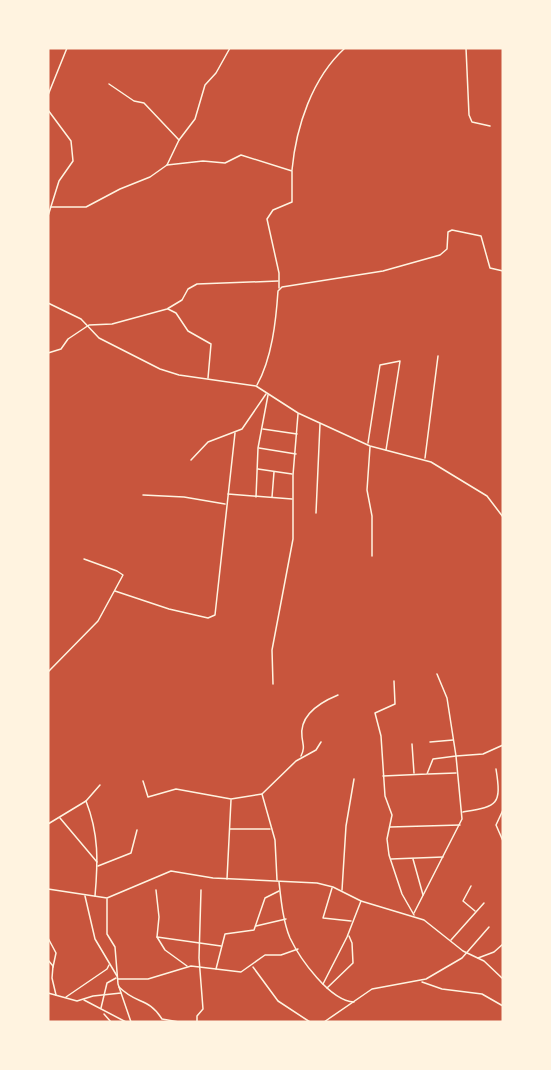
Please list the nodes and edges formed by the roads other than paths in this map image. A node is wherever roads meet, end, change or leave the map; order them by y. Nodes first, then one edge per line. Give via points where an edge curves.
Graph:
1 (66, 48) edge
2 (230, 48) edge
3 (345, 48) edge
4 (466, 48) edge
5 (109, 84) dead end
6 (48, 94) edge
7 (48, 110) edge
8 (490, 126) dead end
9 (179, 140) junction
10 (167, 165) junction
11 (292, 171) junction
12 (51, 207) junction
13 (48, 216) edge
14 (503, 271) edge
15 (279, 281) junction
16 (279, 288) junction
17 (48, 303) edge
18 (167, 309) junction
19 (87, 327) junction
20 (48, 353) edge
21 (438, 356) dead end
22 (208, 379) junction
23 (256, 386) junction
24 (267, 394) junction
25 (298, 413) junction
26 (320, 423) junction
27 (262, 429) junction
28 (236, 433) junction
29 (297, 434) junction
30 (369, 445) junction
31 (258, 448) junction
32 (386, 451) junction
33 (296, 454) junction
34 (425, 459) junction
35 (191, 460) dead end
36 (257, 469) junction
37 (274, 471) junction
38 (293, 475) junction
39 (227, 494) junction
40 (143, 495) dead end
41 (255, 497) junction
42 (272, 498) junction
43 (293, 499) junction
44 (226, 504) junction
45 (316, 513) dead end
46 (503, 517) edge
47 (372, 556) dead end
48 (84, 559) dead end
49 (115, 591) junction
50 (48, 672) edge
51 (437, 674) dead end
52 (394, 681) dead end
53 (273, 684) dead end
54 (338, 695) dead end
55 (454, 740) junction
56 (321, 742) dead end
57 (430, 742) dead end
58 (412, 744) dead end
59 (503, 745) edge
60 (456, 756) junction
61 (300, 758) junction
62 (496, 769) dead end
63 (457, 773) junction
64 (414, 774) junction
65 (427, 774) junction
66 (383, 776) junction
67 (354, 779) dead end
68 (143, 781) dead end
69 (100, 785) dead end
70 (262, 794) junction
71 (231, 799) junction
72 (86, 801) junction
73 (503, 810) edge
74 (462, 813) junction
75 (59, 817) junction
76 (48, 824) edge
77 (460, 825) junction
78 (390, 827) junction
79 (229, 829) junction
80 (271, 829) junction
81 (137, 830) dead end
82 (503, 841) edge
83 (443, 857) junction
84 (413, 858) junction
85 (390, 859) junction
86 (97, 865) junction
87 (227, 879) junction
88 (278, 881) junction
89 (471, 886) dead end
90 (333, 887) junction
91 (48, 889) edge
92 (156, 890) dead end
93 (201, 890) dead end
94 (280, 890) junction
95 (342, 891) junction
96 (84, 895) junction
97 (423, 895) junction
98 (95, 897) junction
99 (107, 898) junction
100 (361, 901) junction
101 (484, 903) dead end
102 (476, 912) junction
103 (414, 915) junction
104 (286, 919) junction
105 (352, 921) junction
106 (255, 927) junction
107 (489, 927) dead end
108 (348, 935) junction
109 (157, 937) junction
110 (48, 938) edge
111 (450, 941) junction
112 (199, 943) junction
113 (503, 944) edge
114 (222, 946) junction
115 (298, 949) junction
116 (466, 953) junction
117 (477, 958) junction
118 (48, 960) edge
119 (110, 964) junction
120 (253, 966) junction
121 (53, 967) junction
122 (187, 967) junction
123 (199, 967) junction
124 (216, 970) junction
125 (117, 978) junction
126 (503, 979) edge
127 (421, 981) junction
128 (322, 984) junction
129 (119, 986) junction
130 (326, 988) junction
131 (48, 993) edge
132 (121, 993) junction
133 (56, 996) junction
134 (105, 996) junction
135 (65, 998) junction
136 (84, 999) junction
137 (355, 1002) junction
138 (502, 1004) edge
139 (102, 1010) junction
140 (167, 1021) edge
141 (111, 1022) edge
142 (126, 1022) edge
143 (131, 1022) edge
144 (179, 1022) edge
145 (197, 1022) edge
146 (310, 1022) edge
147 (324, 1022) edge

1 - 6 street
2 - 9 street via 205,85 195,119
3 - 11 street via 327,66 312,94 294,146
4 - 8 street via 469,116 472,122
5 - 9 street via 144,103
7 - 12 street via 71,141 73,161 59,181
9 - 10 street
10 - 11 street via 225,163 241,155
10 - 12 street via 86,207
11 - 15 street via 292,202 273,210 267,219
12 - 13 street
14 - 16 street via 490,268 481,236 452,230 448,232 447,249 440,255 383,271
15 - 16 street
15 - 18 street via 198,284
16 - 23 street via 275,322
17 - 19 street via 81,319
18 - 19 street
18 - 22 street via 176,313 188,332 211,344
19 - 20 street via 68,339 61,349
19 - 22 street via 99,338 160,369
21 - 34 street
22 - 23 street
23 - 24 street
24 - 25 street
24 - 27 street
24 - 28 street via 251,419
25 - 26 street
25 - 29 street
26 - 30 street
26 - 45 street
27 - 29 street
27 - 31 street
28 - 35 street via 208,442
28 - 39 street
29 - 33 street
30 - 32 street
30 - 32 street via 380,365 400,361
30 - 47 street via 367,490 372,516
31 - 33 street
31 - 36 street
32 - 34 street
33 - 38 street
34 - 46 street via 487,496
36 - 37 street
36 - 41 street
37 - 38 street
37 - 42 street
38 - 43 street
39 - 41 street
39 - 44 street
40 - 44 street
41 - 42 street
42 - 43 street
43 - 53 street via 293,539 272,650
44 - 49 street via 214,615 208,618 169,609
48 - 49 street via 123,574
49 - 50 street via 98,621
51 - 55 street via 447,698
52 - 66 street via 395,704 375,713 381,736
54 - 61 street via 314,708 307,717
55 - 57 street
55 - 60 street
56 - 61 street via 311,754
58 - 64 street
59 - 60 street via 483,754
60 - 63 street
60 - 65 street via 433,759
61 - 70 street
62 - 74 street via 499,799 484,810
63 - 65 street
63 - 74 street
64 - 65 street
64 - 66 street
66 - 78 street via 392,815
67 - 95 street
68 - 71 street via 148,797 180,789
69 - 72 street
70 - 71 street
70 - 80 street
71 - 79 street
72 - 75 street
72 - 86 street via 96,829
73 - 82 street via 496,825
74 - 77 street
75 - 76 street
75 - 86 street
77 - 78 street
77 - 83 street
78 - 85 street
79 - 80 street
79 - 87 street
80 - 88 street
81 - 86 street via 131,853
83 - 84 street
83 - 97 street
84 - 85 street
84 - 97 street
85 - 103 street
86 - 98 street
87 - 88 street
87 - 99 street via 171,871
88 - 90 street
88 - 94 street
89 - 102 street via 463,901
90 - 95 street
90 - 105 street via 323,918
91 - 96 street
92 - 109 street
93 - 112 street
94 - 104 street
94 - 106 street via 266,898
95 - 100 street
96 - 98 street
96 - 119 street via 92,932
97 - 103 street
98 - 99 street
99 - 125 street via 106,934 115,947
100 - 103 street
100 - 105 street
101 - 102 street
102 - 111 street
103 - 111 street
104 - 106 street
104 - 115 street
105 - 108 street
106 - 114 street via 252,931 225,934
107 - 116 street
108 - 128 street
108 - 130 street via 353,963
109 - 112 street
109 - 122 street via 165,950
110 - 121 street via 56,953
111 - 116 street
112 - 114 street
112 - 123 street
113 - 117 street
114 - 124 street
115 - 120 street via 265,955
115 - 128 street
116 - 117 street
116 - 127 street
117 - 126 street
118 - 121 street
119 - 125 street
119 - 135 street
120 - 124 street via 240,972
120 - 146 street via 278,1002
121 - 133 street
122 - 123 street
122 - 125 street via 148,979
123 - 124 street
123 - 145 street via 203,1009
125 - 129 street
125 - 134 street via 108,982
127 - 137 street via 377,987
127 - 138 street via 442,989 482,994
128 - 130 street
129 - 132 street
129 - 140 street via 134,999 154,1006
130 - 137 street via 341,1000
131 - 133 street
132 - 134 street
132 - 143 street
133 - 135 street
134 - 136 street
134 - 139 street
135 - 136 street
136 - 139 street
137 - 147 street
139 - 141 street
139 - 142 street
140 - 144 street

